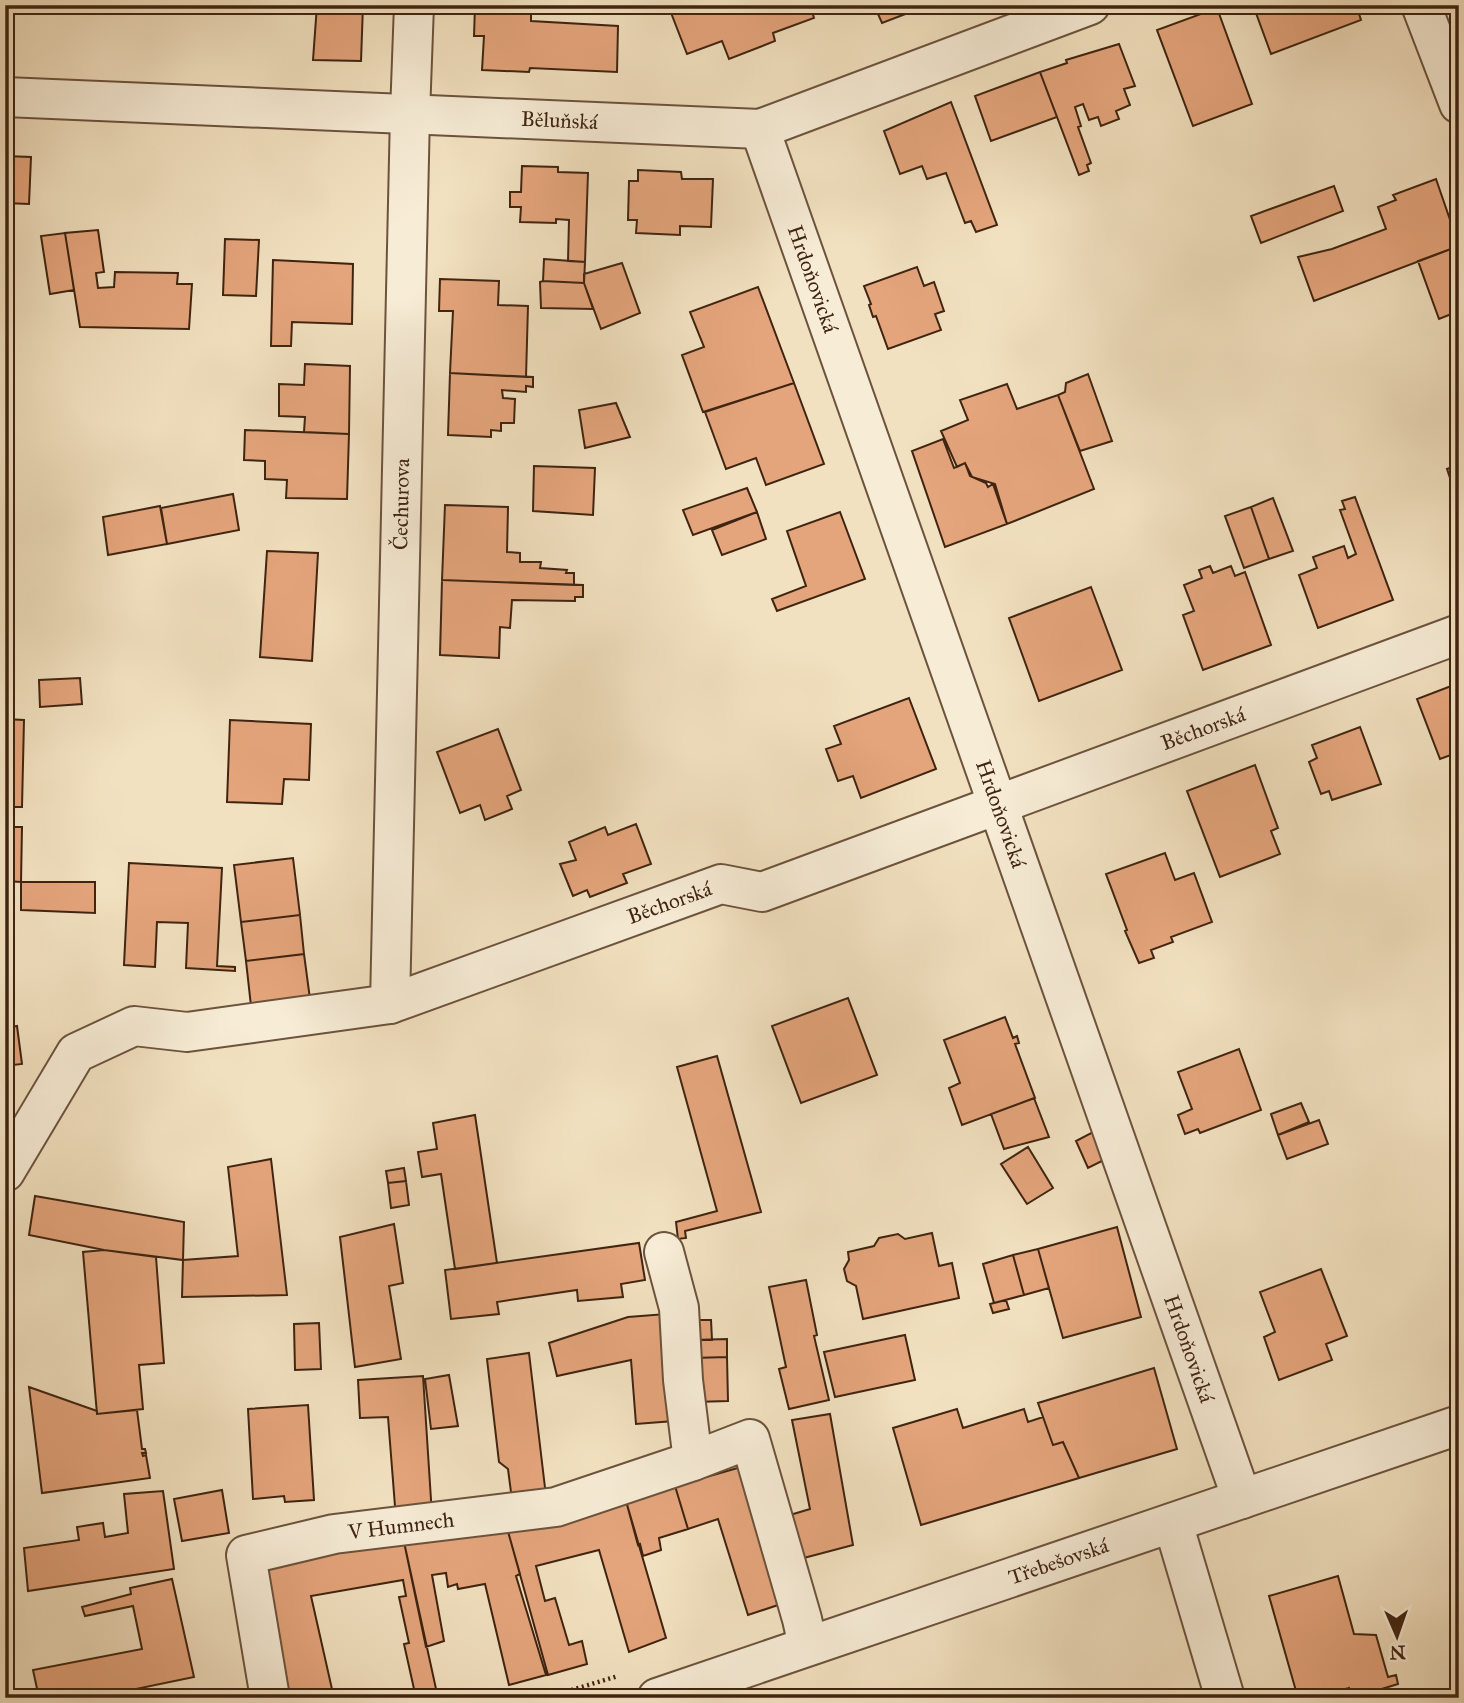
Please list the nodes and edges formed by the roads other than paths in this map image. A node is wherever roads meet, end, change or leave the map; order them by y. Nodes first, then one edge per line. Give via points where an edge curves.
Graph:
1 (414, 5) edge
2 (1090, 5) edge
3 (1421, 5) edge
4 (5, 97) edge
5 (1459, 104) edge
6 (410, 114) junction
7 (760, 129) junction
8 (1459, 634) edge
9 (998, 804) junction
10 (390, 1003) junction
11 (5, 1172) edge
12 (664, 1252) dead end
13 (1459, 1425) edge
14 (693, 1461) junction
15 (1242, 1499) junction
16 (1173, 1523) junction
17 (808, 1646) junction
18 (270, 1698) edge
19 (657, 1698) edge
20 (1224, 1698) edge

1 - 6 street, Čechurova
2 - 7 street, Běluňská
3 - 5 street
4 - 6 street, Běluňská
6 - 7 street, Běluňská
6 - 10 street, Čechurova
7 - 9 street, Hrdoňovická
8 - 9 street, Běchorská
9 - 10 street, Běchorská via 762,892 721,884
9 - 15 street, Hrdoňovická
10 - 11 street, Běchorská via 187,1031 134,1026 76,1053
12 - 14 street via 679,1308
13 - 15 street, Třebešovská
14 - 17 street, V Humnech via 750,1439
14 - 18 street, V Humnech via 556,1507 334,1534 246,1555
15 - 16 street, Třebešovská
16 - 17 street, Třebešovská
16 - 20 street
17 - 19 street, Třebešovská

